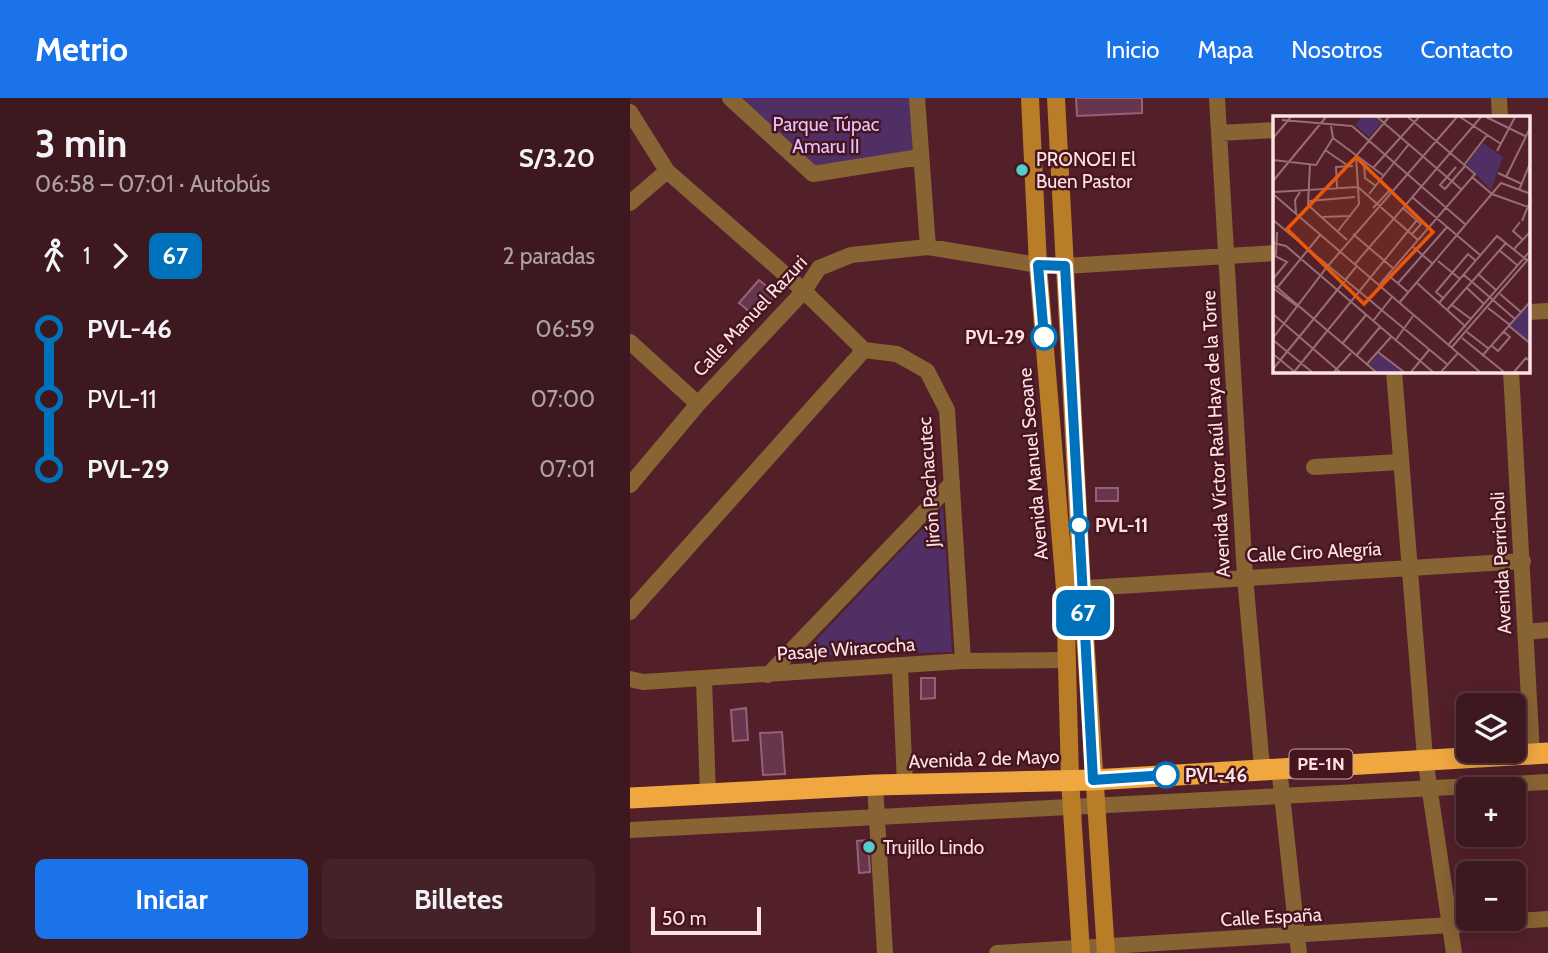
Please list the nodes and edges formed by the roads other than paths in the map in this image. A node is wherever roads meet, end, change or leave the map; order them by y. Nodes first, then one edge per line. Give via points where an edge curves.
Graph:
1 (730, 98) edge
2 (917, 98) edge
3 (1030, 98) edge
4 (1056, 98) edge
5 (1217, 98) edge
6 (1499, 98) edge
7 (630, 111) edge
8 (1500, 116) edge
9 (1273, 130) edge
10 (1219, 133) junction
11 (920, 157) junction
12 (667, 172) junction
13 (630, 203) edge
14 (928, 247) junction
15 (1273, 253) edge
16 (1227, 256) junction
17 (1038, 265) junction
18 (1065, 266) junction
19 (804, 290) junction
20 (1548, 311) edge
21 (1530, 312) edge
22 (630, 342) edge
23 (864, 349) junction
24 (1394, 373) edge
25 (1511, 373) edge
26 (698, 404) junction
27 (1400, 462) junction
28 (1314, 467) dead end
29 (952, 483) junction
30 (630, 485) edge
31 (1523, 561) junction
32 (1409, 567) junction
33 (1245, 577) junction
34 (1073, 589) junction
35 (630, 612) edge
36 (1548, 630) edge
37 (1526, 632) junction
38 (1066, 660) junction
39 (963, 661) junction
40 (900, 668) junction
41 (768, 675) junction
42 (630, 679) edge
43 (704, 679) junction
44 (1540, 753) edge
45 (1425, 758) junction
46 (1270, 767) junction
47 (1070, 779) junction
48 (1093, 780) junction
49 (1548, 782) edge
50 (905, 784) junction
51 (875, 785) junction
52 (1429, 789) junction
53 (708, 795) junction
54 (1282, 796) junction
55 (630, 798) edge
56 (1095, 805) junction
57 (1071, 807) junction
58 (877, 820) junction
59 (630, 830) edge
60 (1548, 919) edge
61 (1450, 926) junction
62 (1298, 945) edge
63 (1105, 950) edge
64 (1081, 951) edge
65 (885, 953) edge
66 (997, 953) edge
67 (1454, 953) edge

1 - 11 street via 813,174
2 - 11 street
3 - 17 street, Avenida Manuel Seoane
4 - 18 street, Avenida Manuel Seoane
5 - 10 street, Avenida Víctor Raúl Haya de la Torre
6 - 8 street
7 - 12 street
9 - 10 street
10 - 16 street, Avenida Víctor Raúl Haya de la Torre
11 - 14 street
12 - 13 street
12 - 19 street
14 - 17 street, Calle Manuel Razuri
14 - 19 street, Calle Manuel Razuri via 851,255 820,268
15 - 16 street, Calle Manuel Razuri
16 - 18 street, Calle Manuel Razuri
16 - 33 street, Avenida Víctor Raúl Haya de la Torre
17 - 18 street, Calle Manuel Razuri
17 - 34 street, Avenida Manuel Seoane
18 - 34 street, Avenida Manuel Seoane
19 - 23 street
19 - 26 street, Calle Manuel Razuri
20 - 21 street
22 - 26 street
23 - 29 street, Jirón Pachacutec via 897,354 927,371 947,410
23 - 35 street
24 - 27 street
25 - 31 street, Avenida Perricholi
26 - 30 street, Calle Manuel Razuri
27 - 28 street
27 - 32 street
29 - 39 street, Jirón Pachacutec
29 - 41 street
31 - 32 street, Calle Ciro Alegría
31 - 37 street, Avenida Perricholi
32 - 33 street, Calle Ciro Alegría
32 - 45 street
33 - 34 street, Calle Ciro Alegría
33 - 46 street, Avenida Víctor Raúl Haya de la Torre
34 - 38 street, Avenida Manuel Seoane
34 - 48 street, Avenida Manuel Seoane
36 - 37 street
37 - 44 street, Avenida Perricholi
38 - 39 street, Pasaje Wiracocha
38 - 47 street, Avenida Manuel Seoane
39 - 40 street, Pasaje Wiracocha
40 - 41 street, Pasaje Wiracocha
40 - 50 street
41 - 43 street, Pasaje Wiracocha
42 - 43 street, Pasaje Wiracocha
43 - 53 street
44 - 45 highway, Avenida 2 de Mayo / PE-1N
45 - 46 highway, Avenida 2 de Mayo / PE-1N
45 - 52 street
46 - 48 highway, Avenida 2 de Mayo / PE-1N
46 - 54 street, Avenida Víctor Raúl Haya de la Torre
47 - 48 highway, Avenida 2 de Mayo / PE-1N
47 - 50 highway, Avenida 2 de Mayo / PE-1N
47 - 57 street, Avenida Manuel Seoane
48 - 56 street, Avenida Manuel Seoane
49 - 52 street
50 - 51 highway, Avenida 2 de Mayo / PE-1N
51 - 53 highway, Avenida 2 de Mayo / PE-1N
51 - 58 street
52 - 54 street
52 - 61 street
53 - 55 highway, Avenida 2 de Mayo / PE-1N
54 - 56 street
54 - 62 street, Avenida Víctor Raúl Haya de la Torre
56 - 57 street
56 - 63 street, Avenida Manuel Seoane
57 - 58 street
57 - 64 street, Avenida Manuel Seoane
58 - 59 street
58 - 65 street
60 - 61 street, Calle España
61 - 62 street, Calle España
61 - 67 street
62 - 63 street, Calle España
63 - 64 street, Calle España
64 - 66 street, Calle España

